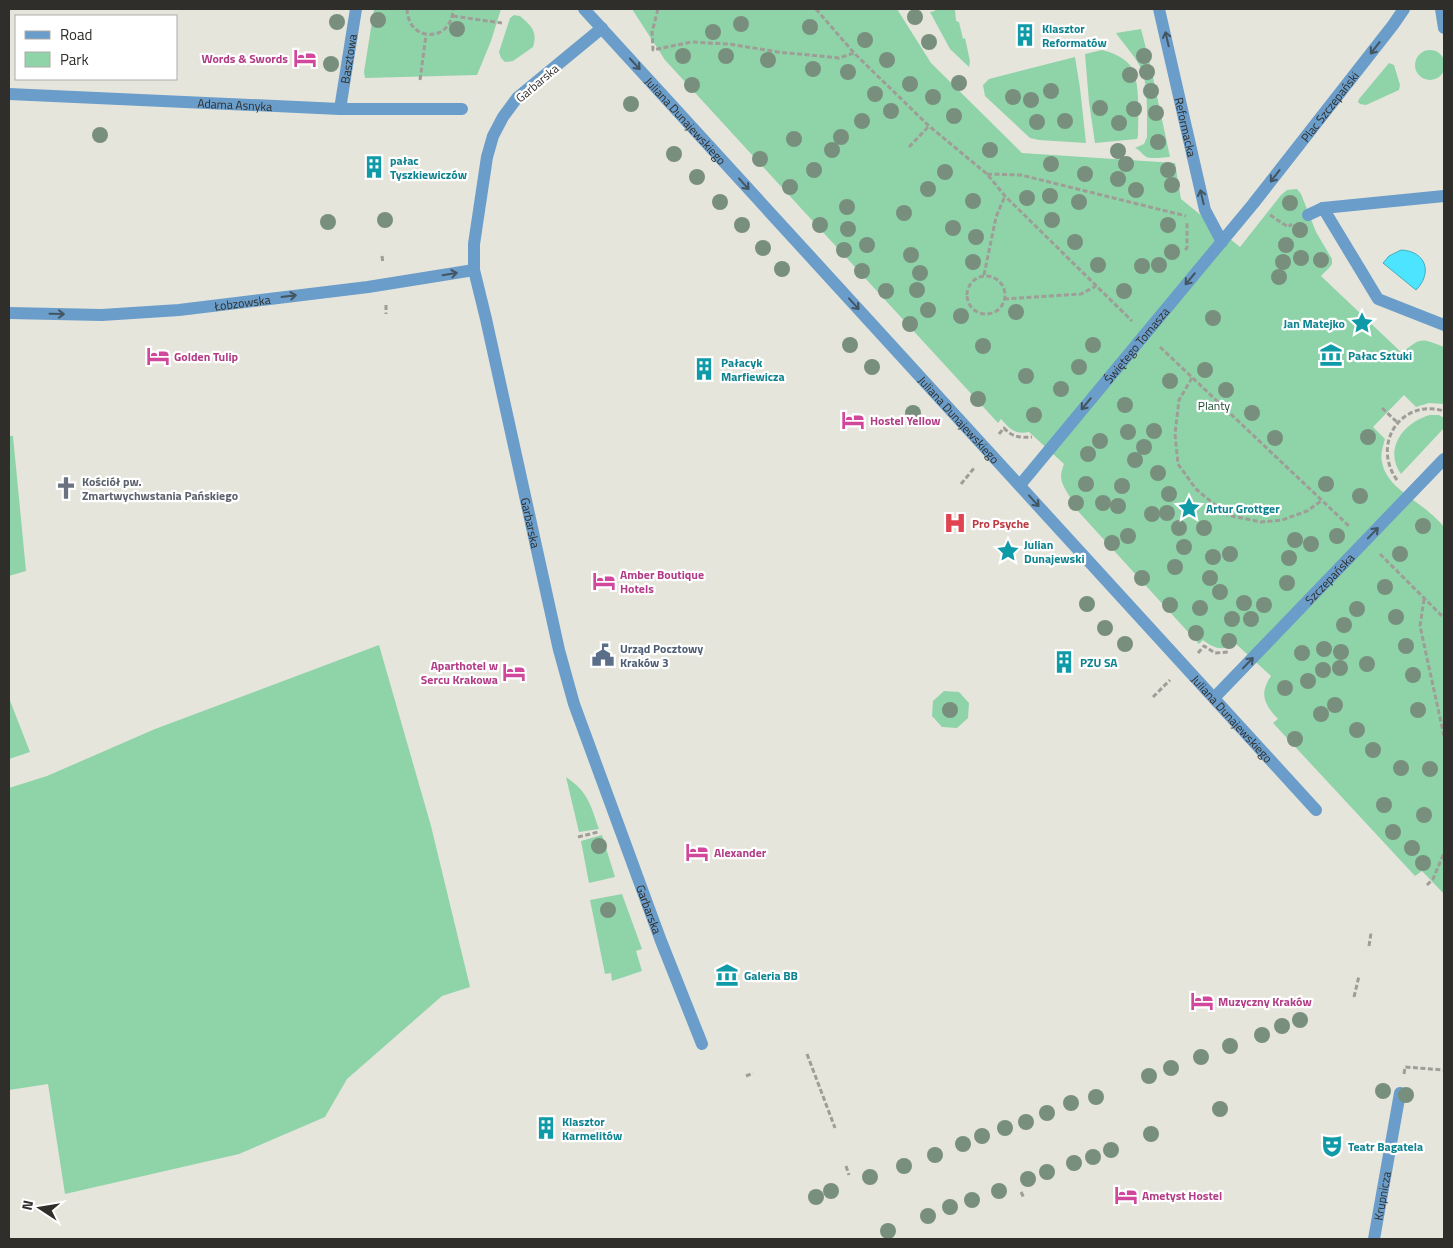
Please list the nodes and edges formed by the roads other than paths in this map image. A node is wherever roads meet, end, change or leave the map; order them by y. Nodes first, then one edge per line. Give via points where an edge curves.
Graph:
1 (356, 9) edge
2 (584, 9) edge
3 (1159, 9) edge
4 (1404, 9) edge
5 (1441, 9) edge
6 (602, 28) junction
7 (1444, 28) edge
8 (9, 94) edge
9 (340, 109) junction
10 (462, 109) dead end
11 (1444, 196) edge
12 (1253, 204) joint
13 (1323, 208) junction
14 (1308, 215) road end
15 (1222, 242) junction
16 (474, 270) junction
17 (9, 313) edge
18 (1444, 325) edge
19 (1444, 459) edge
20 (1020, 485) junction
21 (1214, 698) junction
22 (1316, 810) dead end
23 (702, 1044) dead end
24 (1400, 1093) road end
25 (1374, 1239) edge

1 - 9 street, Basztowa
2 - 6 street
15 -> 3 street, Reformacka via 1205,210
4 -> 12 street, Plac Szczepański
5 - 7 street
6 - 16 street, Garbarska via 517,98 503,117 486,157 474,244
6 -> 20 street, Juliana Dunajewskiego
8 - 9 street, Adama Asnyka
9 - 10 street, Adama Asnyka
11 - 13 street
12 - 15 street, Świętego Tomasza
13 - 14 street
13 - 18 street via 1378,299
15 -> 20 street, Świętego Tomasza
17 -> 16 street, Łobzowska via 102,315 179,310 368,287
16 - 23 street, Garbarska via 574,704 657,932
21 -> 19 street, Szczepańska
20 -> 21 street, Juliana Dunajewskiego
21 - 22 street, Juliana Dunajewskiego
24 - 25 street, Krupnicza

